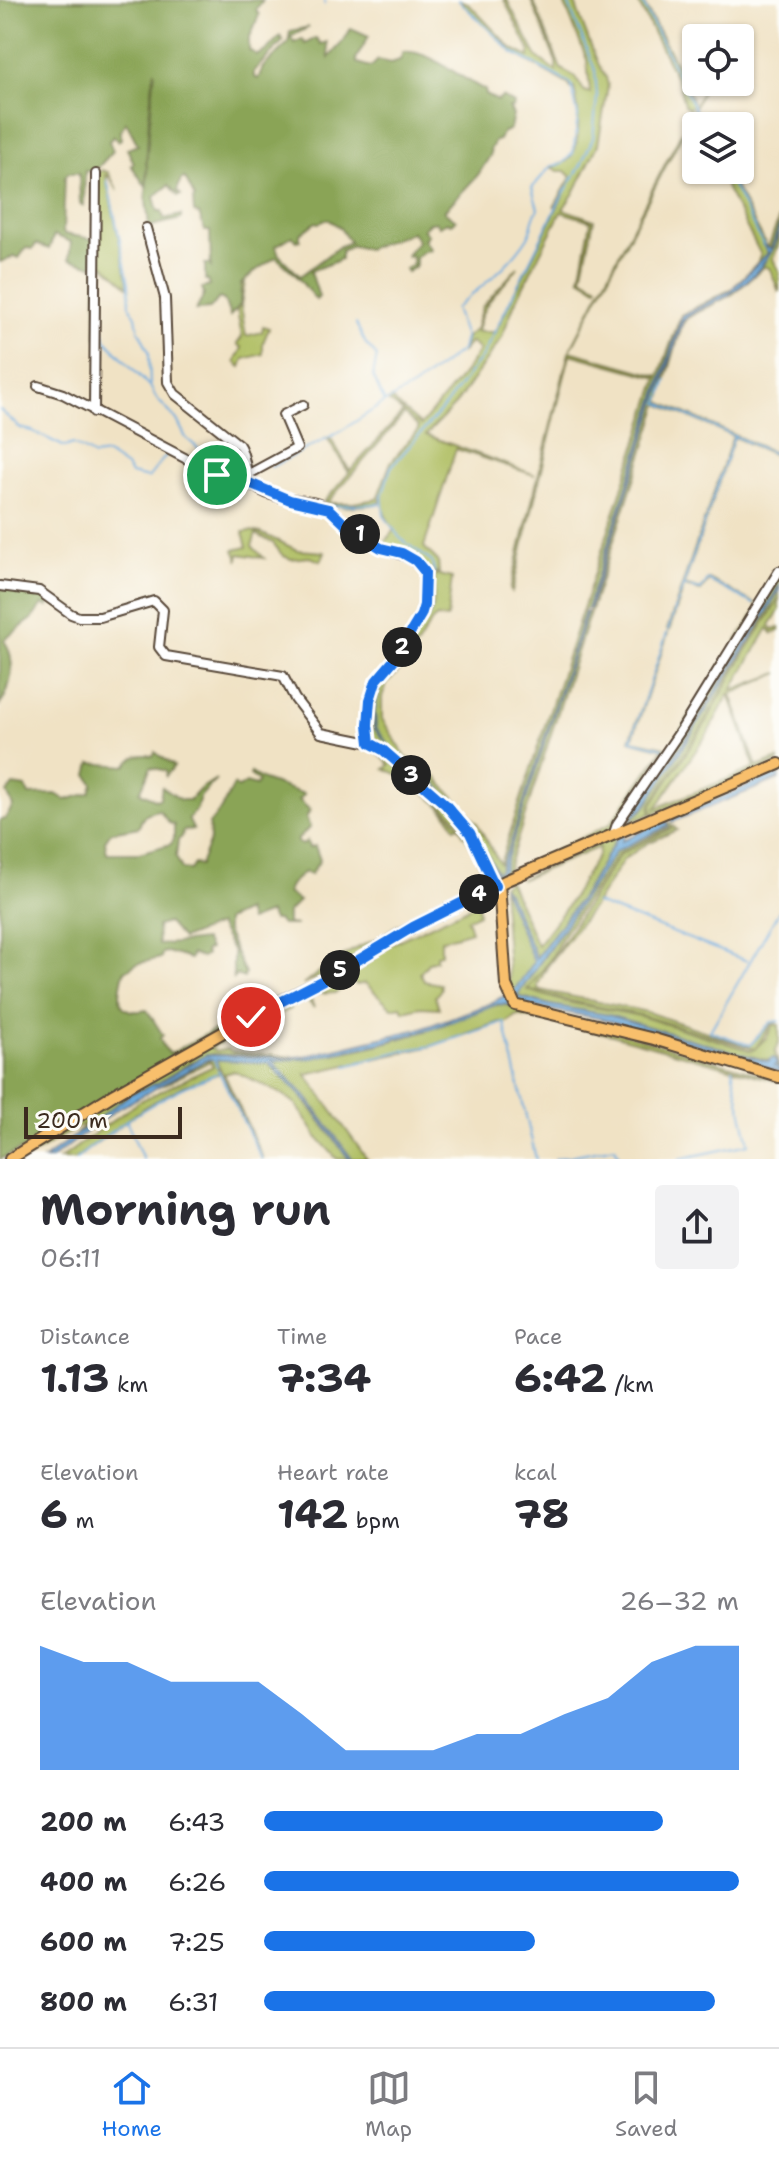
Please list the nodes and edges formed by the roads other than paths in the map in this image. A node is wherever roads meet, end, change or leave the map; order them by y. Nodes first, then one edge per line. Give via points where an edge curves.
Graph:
1 (96, 174) dead end
2 (146, 228) dead end
3 (38, 386) dead end
4 (303, 405) dead end
5 (94, 412) junction
6 (249, 474) junction
7 (254, 486) junction
8 (779, 571) edge
9 (0, 586) edge
10 (370, 743) junction
11 (779, 764) edge
12 (621, 830) junction
13 (500, 883) junction
14 (779, 1077) edge
15 (10, 1159) edge

1 - 5 street
2 - 6 street via 165,298 168,382 175,394 239,445
3 - 5 street
4 - 6 street via 283,415 297,448
5 - 7 street via 217,475
6 - 7 street
7 - 10 street via 329,509 350,529 416,561 425,572 421,615 376,681 370,700
8 - 12 street via 617,824
9 - 10 street via 39,591 79,617 158,603 163,610 161,653 283,676 321,733
10 - 13 street via 445,804
11 - 12 main road
12 - 13 main road
13 - 14 main road via 509,996 521,1009 654,1039
13 - 15 main road via 182,1056

